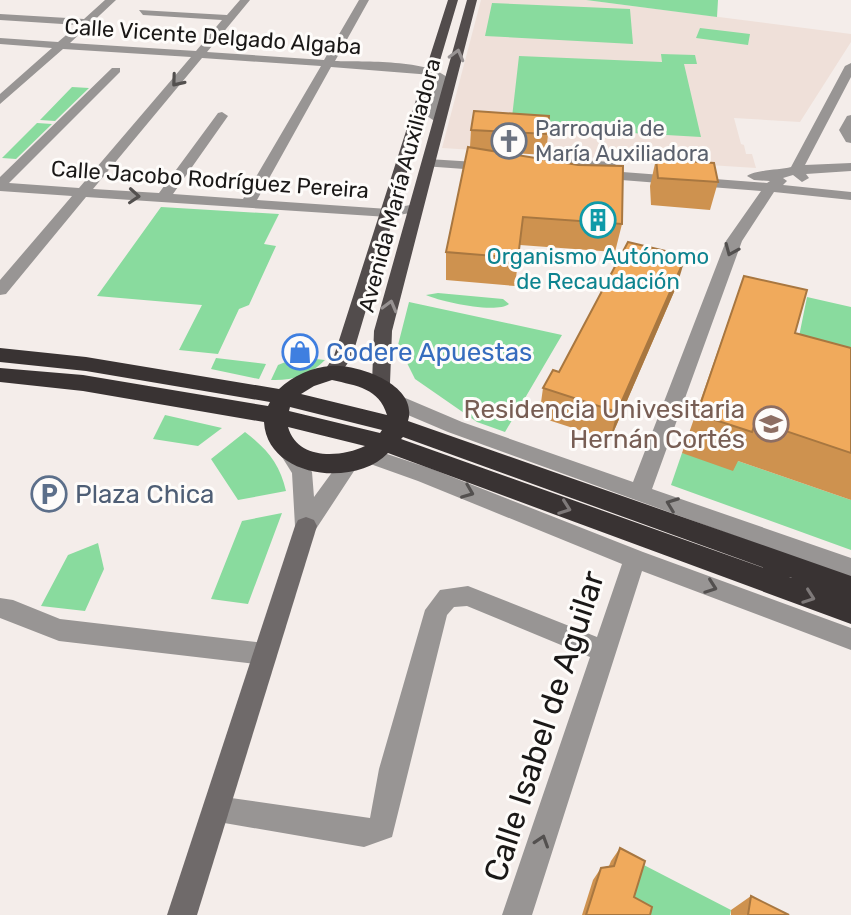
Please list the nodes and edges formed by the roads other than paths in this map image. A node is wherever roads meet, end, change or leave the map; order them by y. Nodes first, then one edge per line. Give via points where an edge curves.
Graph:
1 (111, 0) edge
2 (245, 0) edge
3 (364, 0) edge
4 (453, 0) edge
5 (472, 0) edge
6 (143, 12) dead end
7 (0, 17) edge
8 (230, 18) junction
9 (86, 22) junction
10 (0, 41) edge
11 (61, 45) junction
12 (199, 55) junction
13 (329, 64) junction
14 (851, 66) edge
15 (116, 70) dead end
16 (428, 71) junction
17 (0, 100) edge
18 (222, 116) dead end
19 (851, 119) edge
20 (439, 120) junction
21 (851, 139) edge
22 (430, 158) junction
23 (513, 164) junction
24 (851, 167) edge
25 (829, 168) junction
26 (796, 170) junction
27 (851, 174) edge
28 (736, 184) junction
29 (0, 186) edge
30 (770, 187) junction
31 (813, 191) junction
32 (81, 192) junction
33 (848, 195) edge
34 (164, 197) junction
35 (248, 203) junction
36 (757, 207) junction
37 (416, 208) junction
38 (388, 213) junction
39 (0, 290) edge
40 (0, 355) edge
41 (332, 373) junction
42 (0, 375) edge
43 (279, 406) junction
44 (380, 429) junction
45 (287, 449) junction
46 (640, 492) junction
47 (306, 526) junction
48 (635, 559) junction
49 (851, 568) edge
50 (851, 588) edge
51 (0, 608) edge
52 (851, 612) edge
53 (851, 639) edge
54 (604, 651) junction
55 (265, 654) junction
56 (217, 810) junction
57 (182, 915) edge
58 (517, 915) edge

1 - 9 street
2 - 8 street
3 - 13 street
4 - 16 main road, Avenida María Auxiliadora
20 -> 5 main road, Avenida María Auxiliadora
6 - 8 street
7 - 9 street
8 - 12 street
9 - 11 street
10 - 11 street, Calle Vicente Delgado Algaba
11 - 12 street, Calle Vicente Delgado Algaba
11 - 17 street
12 - 13 street, Calle Vicente Delgado Algaba
12 -> 32 street
13 - 16 street, Calle Vicente Delgado Algaba
13 - 35 street
14 - 26 street via 840,100
15 - 29 street
16 - 20 street via 443,79 433,116
16 - 38 main road, Avenida María Auxiliadora
18 - 34 street
19 - 21 street via 845,130
20 - 22 main road, Avenida María Auxiliadora
22 - 23 street
22 - 37 main road, Avenida María Auxiliadora
23 - 26 street via 770,177
23 - 28 street
24 - 25 street
25 - 26 street
25 - 27 street
26 - 30 street
26 - 31 street
28 - 30 street
28 - 36 street
29 - 32 street, Calle Jacobo Rodríguez Pereira
30 - 31 street
30 - 36 street
31 - 33 street
32 -> 34 street, Calle Jacobo Rodríguez Pereira
32 - 39 street
34 - 35 street, Calle Jacobo Rodríguez Pereira
35 - 38 street, Calle Jacobo Rodríguez Pereira
36 -> 46 street via 734,241
37 - 38 street, Calle Jacobo Rodríguez Pereira
44 -> 37 main road, Avenida María Auxiliadora via 383,331
38 - 41 main road, Avenida María Auxiliadora via 343,357
40 - 43 highway via 86,364
41 - 43 highway via 298,385
41 - 44 highway via 359,375
42 - 43 highway
43 - 44 highway
43 - 45 highway via 276,434
44 - 45 highway via 316,464
44 - 46 street via 455,427
44 - 47 street
44 -> 48 street via 425,475
44 - 50 highway
44 -> 52 highway
45 - 47 street via 302,472
49 -> 46 street
47 - 55 street
48 -> 53 street
48 - 54 street, Calle Isabel de Aguilar
51 - 55 street via 59,630
54 - 56 street via 468,596 448,597 437,610 379,829 364,833
58 -> 54 street, Calle Isabel de Aguilar
55 - 56 street
56 - 57 street

